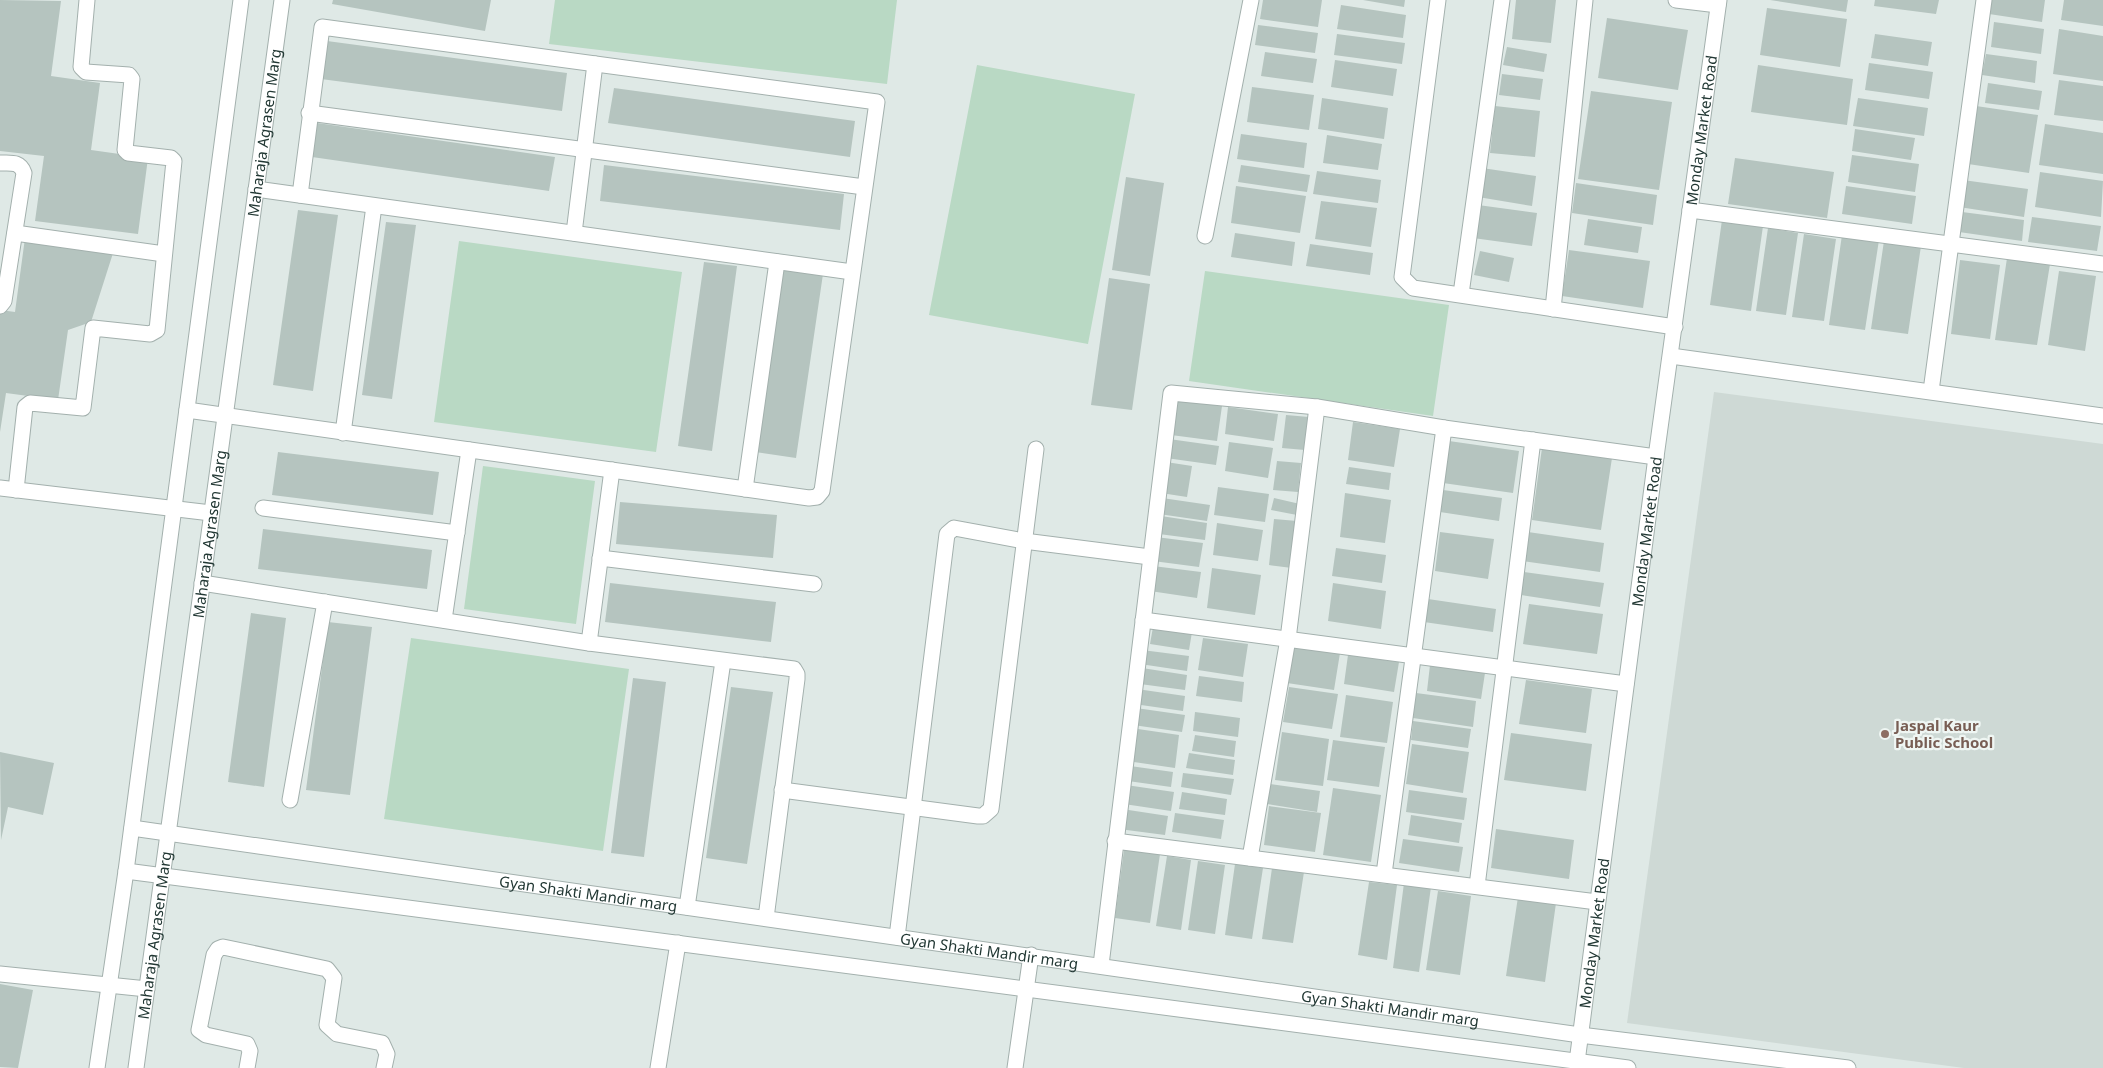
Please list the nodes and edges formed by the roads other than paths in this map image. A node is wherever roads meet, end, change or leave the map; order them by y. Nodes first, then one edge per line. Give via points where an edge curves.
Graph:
1 (87, 0) edge
2 (241, 0) edge
3 (282, 0) edge
4 (1251, 0) edge
5 (1438, 0) edge
6 (1502, 0) edge
7 (1585, 0) edge
8 (1676, 0) edge
9 (1984, 0) edge
10 (1718, 2) edge
11 (595, 64) junction
12 (309, 114) junction
13 (584, 150) junction
14 (0, 163) edge
15 (864, 187) junction
16 (256, 189) junction
17 (300, 195) junction
18 (374, 206) junction
19 (1690, 210) junction
20 (15, 233) junction
21 (574, 233) junction
22 (1205, 236) dead end
23 (1951, 243) junction
24 (164, 254) junction
25 (777, 262) junction
26 (2103, 264) edge
27 (852, 272) junction
28 (1460, 294) junction
29 (0, 306) edge
30 (1553, 309) junction
31 (1675, 327) junction
32 (1671, 356) junction
33 (1931, 391) junction
34 (1317, 407) junction
35 (187, 410) junction
36 (225, 416) junction
37 (2103, 416) edge
38 (1444, 428) junction
39 (343, 433) junction
40 (1533, 440) junction
41 (1036, 449) dead end
42 (469, 450) junction
43 (1656, 457) junction
44 (612, 470) junction
45 (0, 488) edge
46 (745, 489) junction
47 (16, 490) junction
48 (263, 508) dead end
49 (173, 509) junction
50 (212, 513) junction
51 (456, 533) junction
52 (1024, 540) junction
53 (1150, 557) junction
54 (600, 558) junction
55 (202, 582) junction
56 (814, 584) dead end
57 (325, 602) junction
58 (444, 620) junction
59 (1143, 620) junction
60 (1288, 639) junction
61 (589, 643) junction
62 (1414, 655) junction
63 (723, 661) junction
64 (1504, 668) junction
65 (1626, 684) junction
66 (782, 790) junction
67 (290, 800) dead end
68 (912, 807) junction
69 (132, 828) junction
70 (169, 833) junction
71 (1115, 841) junction
72 (1250, 858) junction
73 (126, 871) junction
74 (1384, 874) junction
75 (163, 876) junction
76 (1477, 886) junction
77 (1597, 902) junction
78 (687, 907) junction
79 (766, 918) junction
80 (897, 936) junction
81 (678, 943) junction
82 (1031, 955) junction
83 (1101, 965) junction
84 (0, 974) edge
85 (108, 984) junction
86 (147, 989) junction
87 (1026, 989) junction
88 (1580, 1035) junction
89 (1577, 1062) junction
90 (97, 1068) edge
91 (136, 1068) edge
92 (247, 1068) edge
93 (384, 1068) edge
94 (658, 1068) edge
95 (1015, 1068) edge
96 (1628, 1068) edge
97 (1848, 1068) edge

1 - 24 street via 81,67 86,72 132,78 125,150 174,161
2 - 35 street
3 - 16 street, Maharaja Agrasen Marg
4 - 22 street
5 - 28 street via 1402,277 1414,288
6 - 28 street
7 - 30 street
8 - 10 street
9 - 23 street
10 - 19 street, Monday Market Road
11 - 12 street via 322,27
11 - 13 street
11 - 15 street via 877,102
12 - 13 street
12 - 17 street
13 - 15 street
13 - 21 street
14 - 20 street via 17,164 24,174
15 - 27 street
16 - 17 street
16 - 36 street, Maharaja Agrasen Marg
17 - 18 street
18 - 21 street
18 - 39 street
19 - 23 street
19 - 31 street, Monday Market Road
20 - 24 street
20 - 29 street via 4,301
21 - 25 street
23 - 26 street
23 - 33 street
24 - 47 street via 155,332 93,328 83,408 30,402 26,405
25 - 27 street
25 - 46 street
27 - 46 street via 822,491 817,497 809,498
28 - 30 street
30 - 31 street
31 - 32 street, Monday Market Road
32 - 33 street
32 - 43 street, Monday Market Road
33 - 37 street
34 - 38 street
34 - 53 street via 1171,393
34 - 60 street
35 - 36 street
35 - 49 street
36 - 39 street
36 - 50 street, Maharaja Agrasen Marg
38 - 40 street
38 - 62 street
39 - 42 street
40 - 43 street
40 - 64 street
41 - 52 street
42 - 44 street
42 - 51 street
43 - 65 street, Monday Market Road
44 - 46 street
44 - 54 street
45 - 47 street
47 - 49 street
48 - 51 street
49 - 50 street
49 - 69 street
50 - 55 street, Maharaja Agrasen Marg
51 - 58 street
52 - 53 street
52 - 68 street via 991,809 978,816
52 - 68 street via 954,528 947,534
53 - 59 street
54 - 56 street
54 - 61 street
55 - 57 street
55 - 70 street, Maharaja Agrasen Marg
57 - 58 street
57 - 67 street
58 - 61 street
59 - 60 street
59 - 71 street
60 - 62 street
60 - 72 street
61 - 63 street
62 - 64 street
62 - 74 street
63 - 66 street via 789,668 798,674
63 - 78 street
64 - 65 street
64 - 76 street
65 - 77 street, Monday Market Road
66 - 68 street
66 - 79 street
68 - 80 street
69 - 70 street, Gyan Shakti Mandir marg
69 - 73 street
70 - 75 street, Maharaja Agrasen Marg
70 - 78 street, Gyan Shakti Mandir marg
71 - 72 street
71 - 83 street
72 - 74 street
73 - 75 street, Gyan Shakti Mandir marg
73 - 85 street
74 - 76 street
75 - 81 street, Gyan Shakti Mandir marg
75 - 86 street, Maharaja Agrasen Marg
76 - 77 street
77 - 88 street, Monday Market Road
78 - 79 street, Gyan Shakti Mandir marg
79 - 80 street, Gyan Shakti Mandir marg
80 - 82 street, Gyan Shakti Mandir marg
81 - 87 street, Gyan Shakti Mandir marg
81 - 94 street
82 - 83 street, Gyan Shakti Mandir marg
82 - 87 street
83 - 88 street, Gyan Shakti Mandir marg
84 - 85 street
85 - 86 street
85 - 90 street
86 - 91 street, Maharaja Agrasen Marg
87 - 89 street, Gyan Shakti Mandir marg
87 - 95 street
88 - 89 street, Monday Market Road
88 - 97 street, Gyan Shakti Mandir marg
89 - 96 street, Gyan Shakti Mandir marg
92 - 93 street via 250,1051 247,1044 206,1036 199,1030 215,951 223,947 327,969 334,978 327,1025 337,1034 382,1043 387,1054

